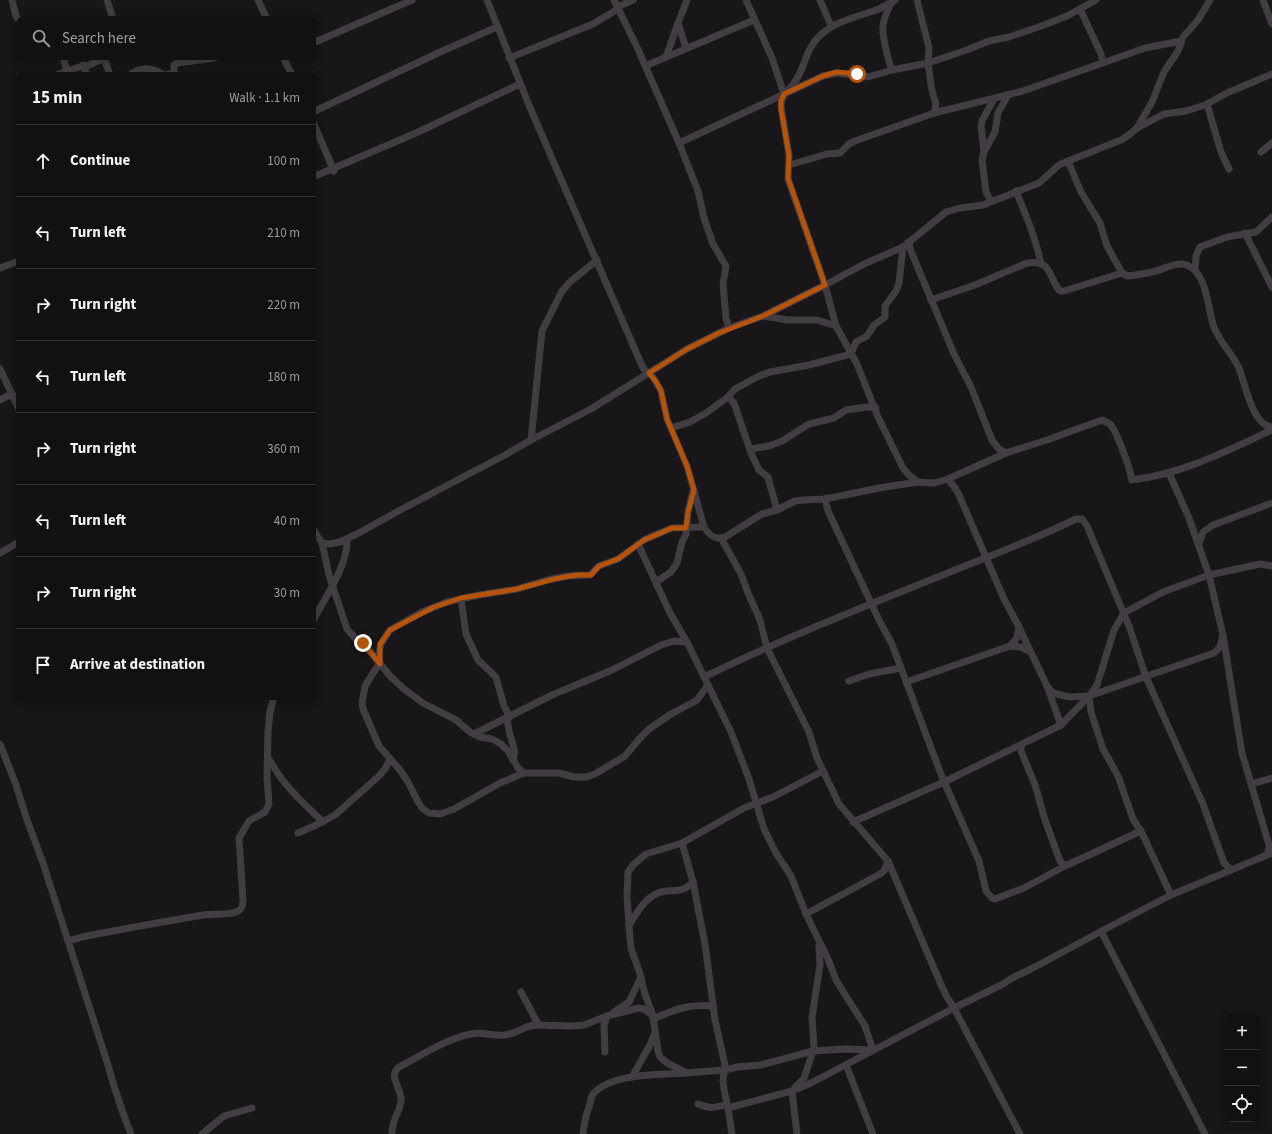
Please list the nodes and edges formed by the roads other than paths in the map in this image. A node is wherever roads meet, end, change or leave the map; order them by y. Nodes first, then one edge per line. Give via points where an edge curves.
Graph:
1 (12, 0) edge
2 (107, 0) edge
3 (258, 0) edge
4 (412, 0) edge
5 (488, 0) edge
6 (633, 0) edge
7 (687, 0) edge
8 (746, 0) edge
9 (820, 0) edge
10 (917, 0) edge
11 (1096, 0) edge
12 (1210, 0) edge
13 (1264, 0) edge
14 (894, 1) edge
15 (617, 5) edge
16 (1080, 9) junction
17 (16, 16) edge
18 (113, 16) edge
19 (266, 16) edge
20 (754, 20) junction
21 (678, 23) junction
22 (1272, 24) edge
23 (831, 26) junction
24 (498, 27) junction
25 (1181, 40) junction
26 (316, 42) edge
27 (686, 48) junction
28 (666, 57) junction
29 (509, 58) junction
30 (64, 60) edge
31 (101, 60) edge
32 (106, 60) edge
33 (199, 60) edge
34 (285, 60) edge
35 (928, 63) junction
36 (1103, 64) junction
37 (83, 65) junction
38 (645, 66) junction
39 (892, 70) junction
40 (67, 71) joint
41 (86, 72) edge
42 (109, 72) edge
43 (135, 72) edge
44 (158, 72) edge
45 (174, 72) edge
46 (289, 72) edge
47 (1272, 74) edge
48 (520, 84) junction
49 (784, 94) junction
50 (1008, 96) junction
51 (994, 99) junction
52 (1207, 104) junction
53 (316, 111) edge
54 (934, 113) junction
55 (1137, 128) junction
56 (316, 129) edge
57 (1272, 142) edge
58 (679, 143) junction
59 (984, 152) junction
60 (1261, 152) dead end
61 (1068, 161) junction
62 (789, 164) junction
63 (1228, 169) dead end
64 (333, 170) junction
65 (316, 176) edge
66 (1016, 191) junction
67 (991, 201) junction
68 (1272, 217) edge
69 (1245, 233) junction
70 (906, 245) junction
71 (597, 260) junction
72 (16, 262) edge
73 (1041, 264) junction
74 (0, 268) edge
75 (1195, 270) junction
76 (1122, 273) junction
77 (825, 285) junction
78 (1272, 287) edge
79 (931, 300) junction
80 (763, 316) junction
81 (836, 326) junction
82 (729, 328) junction
83 (851, 354) junction
84 (0, 369) edge
85 (649, 373) junction
86 (12, 394) junction
87 (728, 397) junction
88 (0, 400) edge
89 (16, 403) edge
90 (876, 408) junction
91 (1272, 427) edge
92 (671, 428) junction
93 (1272, 430) edge
94 (531, 440) junction
95 (750, 449) junction
96 (1006, 453) junction
97 (1169, 473) junction
98 (948, 479) junction
99 (918, 482) junction
100 (694, 490) junction
101 (825, 499) junction
102 (1272, 503) edge
103 (777, 510) junction
104 (704, 527) junction
105 (686, 528) junction
106 (316, 534) edge
107 (721, 538) junction
108 (347, 539) junction
109 (322, 543) junction
110 (16, 544) edge
111 (638, 544) junction
112 (1199, 544) junction
113 (0, 553) edge
114 (987, 557) junction
115 (1272, 566) edge
116 (1210, 575) junction
117 (656, 582) junction
118 (332, 584) junction
119 (461, 598) junction
120 (872, 604) junction
121 (1124, 613) junction
122 (316, 615) edge
123 (1019, 627) junction
124 (1223, 635) junction
125 (687, 642) junction
126 (1010, 646) junction
127 (767, 648) junction
128 (1029, 651) junction
129 (380, 664) junction
130 (901, 668) junction
131 (704, 677) junction
132 (1146, 677) junction
133 (849, 681) dead end
134 (906, 682) junction
135 (708, 685) junction
136 (1047, 686) junction
137 (1089, 696) junction
138 (273, 700) edge
139 (509, 717) junction
140 (1061, 725) junction
141 (474, 734) junction
142 (0, 744) edge
143 (1021, 745) junction
144 (268, 757) junction
145 (390, 759) junction
146 (513, 760) junction
147 (823, 771) junction
148 (524, 773) junction
149 (1272, 778) edge
150 (944, 782) junction
151 (1251, 784) junction
152 (756, 804) junction
153 (323, 822) junction
154 (853, 822) junction
155 (1141, 831) junction
156 (298, 833) dead end
157 (682, 843) junction
158 (1269, 854) edge
159 (888, 861) junction
160 (1066, 866) junction
161 (1231, 870) junction
162 (693, 882) junction
163 (1171, 895) junction
164 (806, 914) junction
165 (629, 925) junction
166 (1101, 931) junction
167 (68, 941) junction
168 (819, 941) junction
169 (641, 977) junction
170 (521, 992) dead end
171 (713, 1006) junction
172 (954, 1008) junction
173 (608, 1016) junction
174 (653, 1017) junction
175 (538, 1024) junction
176 (655, 1033) junction
177 (873, 1050) junction
178 (813, 1051) junction
179 (605, 1052) dead end
180 (846, 1065) junction
181 (725, 1070) junction
182 (687, 1073) junction
183 (632, 1077) junction
184 (792, 1091) junction
185 (698, 1104) dead end
186 (728, 1106) junction
187 (252, 1108) dead end
188 (131, 1134) edge
189 (202, 1134) edge
190 (392, 1134) edge
191 (583, 1134) edge
192 (732, 1134) edge
193 (796, 1134) edge
194 (873, 1134) edge
195 (1020, 1134) edge
196 (1205, 1134) edge

1 - 17 street
2 - 18 street
3 - 19 street
4 - 26 street
5 - 24 street
6 - 15 street
7 - 21 street
8 - 20 street
9 - 23 street
10 - 35 street via 930,48
11 - 16 street
12 - 25 street via 1198,20
13 - 22 street
14 - 23 street
14 - 39 street via 887,11 883,29 888,62
15 - 29 street via 593,24
15 - 38 street
16 - 35 street via 1044,25
16 - 36 street via 1101,54
20 - 27 street
20 - 49 street via 772,58
21 - 27 street
21 - 28 street
23 - 49 street via 812,46 796,80
24 - 29 street
24 - 53 street
25 - 36 street via 1145,48
25 - 55 street via 1178,51 1164,72 1152,102
27 - 28 street
28 - 38 street
29 - 48 street
30 - 40 street
31 - 37 street
32 - 42 street
33 - 45 street via 177,63 174,65
34 - 46 street
35 - 39 street
35 - 54 street via 936,104
36 - 50 street
37 - 40 street
37 - 41 street
38 - 58 street
39 - 49 street via 868,77 837,72
43 - 44 street via 142,68
47 - 52 street
48 - 64 street
48 - 71 street
49 - 58 street
49 - 62 street via 780,106
50 - 51 street
50 - 59 street via 998,113 995,132
51 - 54 street
51 - 59 street via 981,124
52 - 55 street via 1186,111 1164,114
52 - 63 street
54 - 62 street via 855,140 840,153
55 - 61 street via 1121,140
56 - 64 street
57 - 60 street
58 - 82 street via 698,191 713,244 726,266 723,284
59 - 67 street via 982,160 986,192
61 - 66 street via 1059,165 1042,181
61 - 76 street
62 - 77 street via 788,178
64 - 65 street
66 - 67 street
66 - 73 street
67 - 70 street via 946,212
68 - 69 street via 1256,232
69 - 75 street via 1200,246
69 - 78 street
70 - 77 street
70 - 79 street
70 - 83 street via 899,283 885,306 885,316 874,325 867,336 856,342
71 - 85 street via 643,368
71 - 94 street via 562,291 542,331
72 - 74 street
73 - 76 street via 1050,273 1060,291
73 - 79 street via 1022,264 975,285
75 - 76 street via 1182,264 1128,276
75 - 91 street via 1201,278 1218,337 1237,366 1250,402 1260,420
77 - 80 street
77 - 81 street
79 - 96 street via 992,440
80 - 81 street via 788,320 826,321
80 - 82 street
81 - 83 street
82 - 85 street via 687,349
83 - 87 street via 770,372 735,389
83 - 90 street
84 - 86 street
85 - 92 street via 661,391
85 - 94 street via 591,409
86 - 88 street
86 - 89 street
87 - 92 street via 699,417
87 - 95 street via 736,406
90 - 95 street via 846,410 834,418 809,424 782,441
90 - 99 street via 903,468
92 - 100 street
93 - 97 street via 1203,461
94 - 108 street
95 - 103 street via 758,468 768,477
96 - 97 street via 1102,420 1110,425 1117,435 1132,480
96 - 98 street
97 - 112 street
98 - 99 street
98 - 114 street via 959,495
99 - 101 street
100 - 104 street
100 - 105 street
101 - 103 street via 795,501
101 - 120 street via 828,511
102 - 112 street via 1213,526 1203,532
103 - 107 street via 762,514
104 - 105 street
104 - 107 street via 709,535
105 - 111 street via 672,528
105 - 117 street via 675,566
106 - 109 street
107 - 127 street via 741,574 760,620
108 - 109 street via 330,544
108 - 118 street via 346,552
109 - 118 street
110 - 113 street
111 - 117 street
111 - 119 street via 618,559 599,566 591,575 567,576 517,589
112 - 116 street
114 - 120 street
114 - 121 street via 1076,519 1082,519
114 - 123 street via 1004,599
115 - 116 street via 1260,564
116 - 121 street via 1163,592
116 - 124 street
117 - 125 street
118 - 122 street
118 - 129 street via 347,629 363,643
119 - 129 street via 422,612 390,630 380,644
119 - 139 street via 466,634 478,660 496,677
120 - 127 street
120 - 130 street
121 - 132 street
121 - 137 street via 1114,630 1097,685
123 - 126 street via 1018,638
123 - 128 street
124 - 132 street via 1220,648 1214,653
124 - 151 street via 1239,741
125 - 131 street
125 - 139 street via 674,641 661,646 612,670 566,688
126 - 128 street
126 - 134 street
127 - 131 street
127 - 147 street via 809,732
128 - 136 street
129 - 141 street via 410,693 456,720
129 - 145 street via 365,686 362,703 379,746
130 - 133 street via 868,674
130 - 134 street
131 - 135 street
132 - 137 street
132 - 161 street via 1196,790 1224,863
134 - 150 street
135 - 148 street via 697,700 649,729 625,756 595,774 580,777 559,773
135 - 152 street via 749,779
136 - 137 street via 1058,695
136 - 140 street
137 - 140 street
137 - 155 street via 1099,741 1118,776 1133,820
138 - 144 street via 270,712
139 - 141 street
139 - 146 street via 509,731 515,752
140 - 143 street
141 - 146 street via 501,744
142 - 167 street
143 - 150 street
143 - 160 street via 1060,861
144 - 153 street via 289,788
144 - 167 street via 269,804 265,812 249,822 239,838 243,900 241,910 160,922
145 - 148 street via 408,782 422,808 440,814
145 - 153 street via 379,776 335,815
146 - 148 street
147 - 152 street
147 - 154 street via 839,804
149 - 151 street
150 - 154 street
150 - 160 street via 979,861 986,891 992,898 1019,890
151 - 158 street via 1269,845
152 - 157 street via 717,822
152 - 164 street via 764,829 791,876
153 - 156 street
154 - 159 street
155 - 160 street
155 - 163 street
157 - 162 street
157 - 165 street via 646,854 628,872 626,896
158 - 161 street
159 - 164 street via 880,874
159 - 172 street via 942,987
161 - 163 street
162 - 165 street via 690,886 651,897
162 - 171 street
163 - 166 street
164 - 168 street
165 - 169 street via 631,948
166 - 172 street
166 - 196 street
167 - 188 street
168 - 177 street via 836,980 865,1026
168 - 178 street via 820,965 813,1006
169 - 173 street via 629,1002
169 - 174 street via 644,994
170 - 175 street
171 - 174 street via 684,1006
171 - 181 street
172 - 177 street
172 - 195 street
173 - 174 street via 639,1008
173 - 175 street via 584,1025
173 - 179 street via 604,1026
174 - 176 street
175 - 190 street via 506,1035 471,1034 399,1067 393,1075 401,1093 401,1101 393,1121
176 - 182 street via 660,1057
176 - 183 street
177 - 178 street
177 - 180 street
178 - 181 street via 761,1065
178 - 184 street via 804,1078
180 - 184 street
180 - 194 street
181 - 182 street
181 - 186 street via 723,1080
182 - 183 street
183 - 191 street via 621,1079 594,1092 584,1118
184 - 186 street
184 - 193 street
185 - 186 street via 708,1108
186 - 192 street
187 - 189 street via 224,1116

